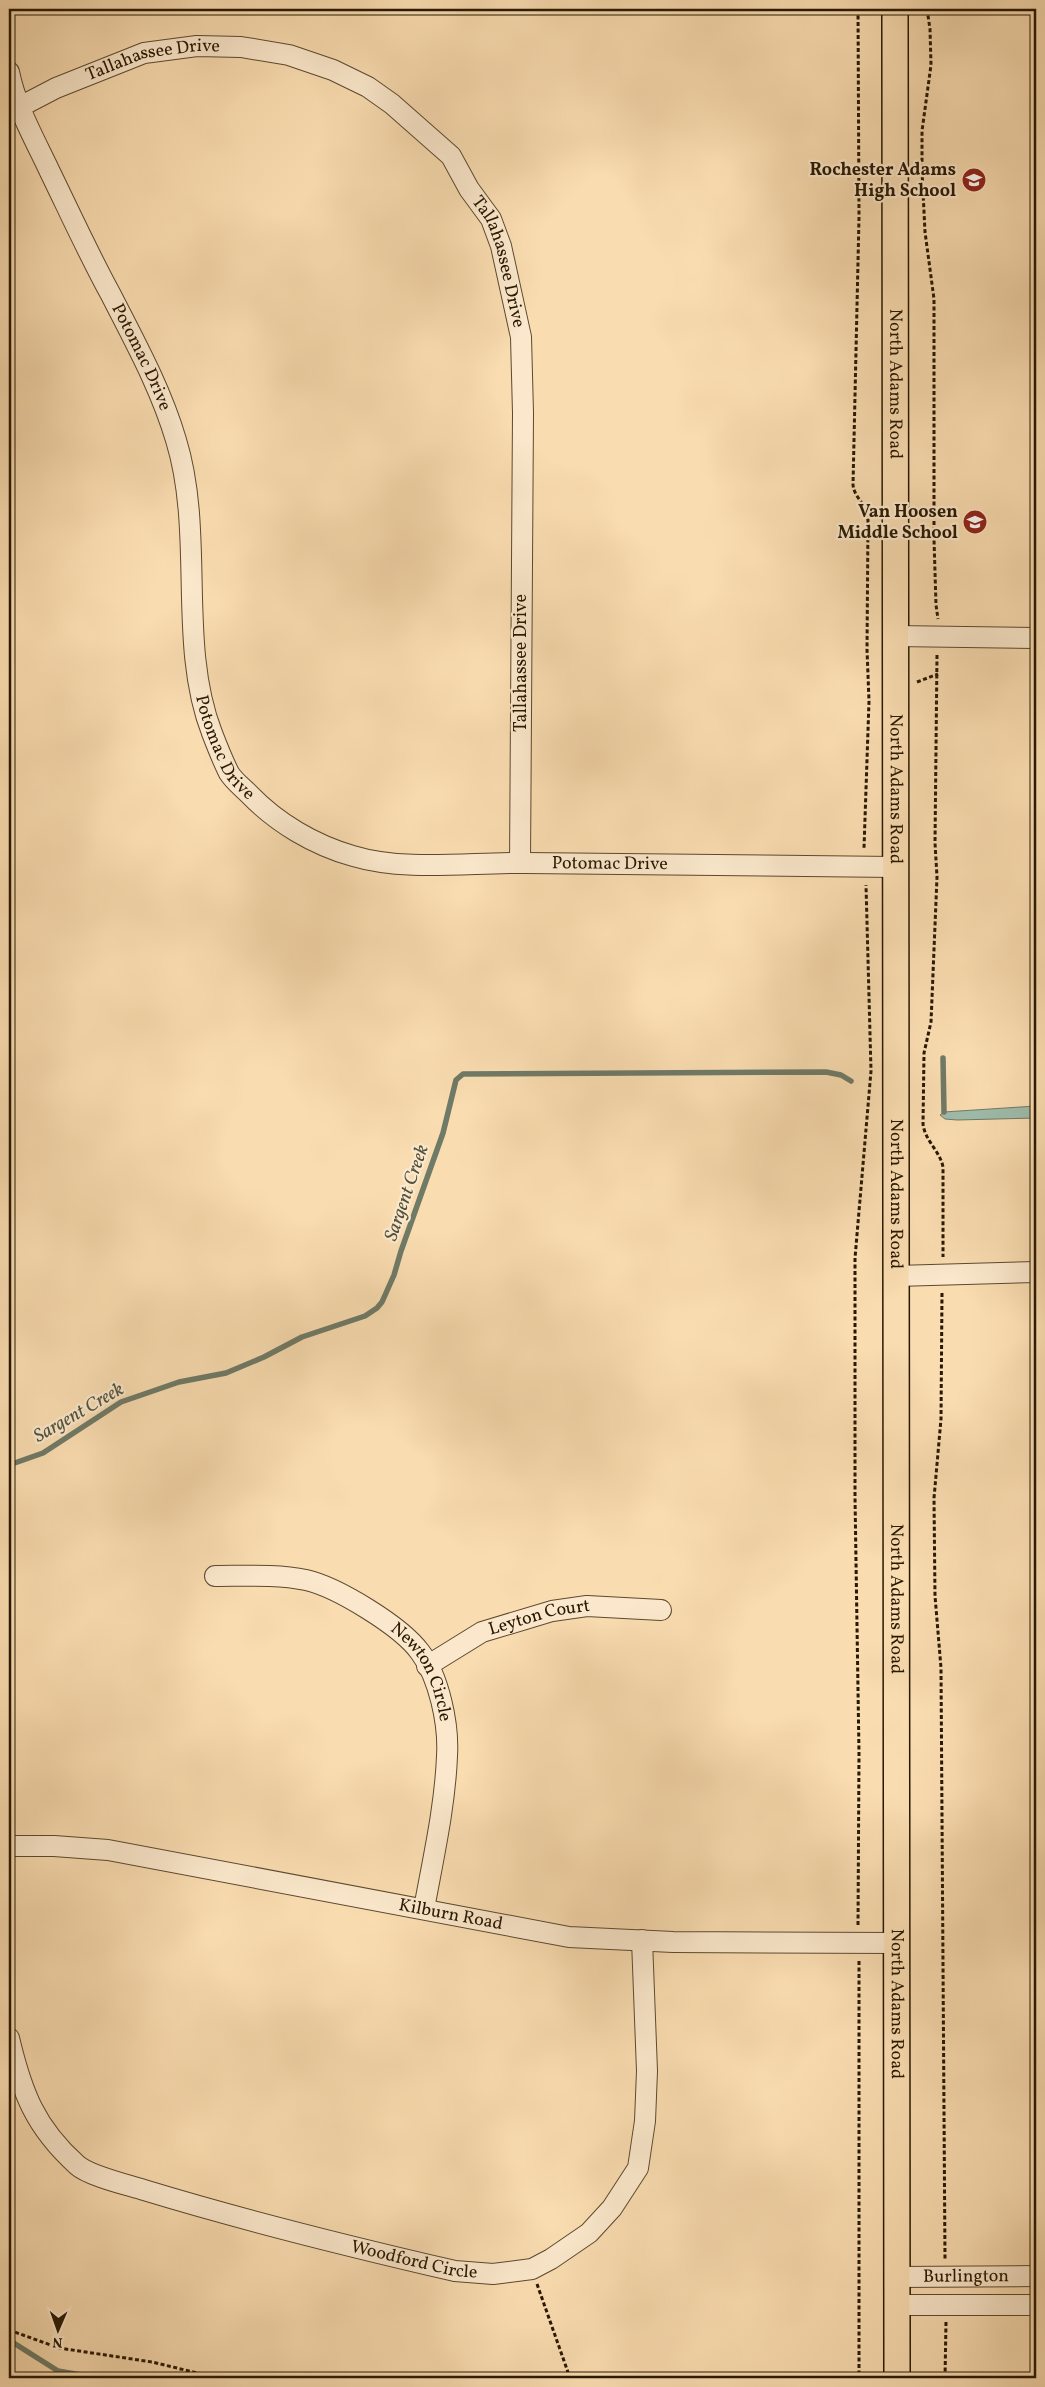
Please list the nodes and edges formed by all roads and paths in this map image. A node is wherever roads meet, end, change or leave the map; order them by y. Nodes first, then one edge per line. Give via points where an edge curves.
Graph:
1 (858, 9) edge
2 (895, 9) edge
3 (927, 9) edge
4 (9, 72) edge
5 (14, 110) edge
6 (938, 619) dead end
7 (895, 636) junction
8 (1036, 638) edge
9 (937, 657) dead end
10 (938, 674) junction
11 (918, 681) dead end
12 (864, 847) dead end
13 (520, 863) junction
14 (894, 867) junction
15 (866, 893) dead end
16 (943, 1262) dead end
17 (1036, 1272) edge
18 (896, 1276) junction
19 (943, 1290) dead end
20 (215, 1576) dead end
21 (661, 1610) dead end
22 (427, 1666) junction
23 (9, 1846) edge
24 (424, 1909) junction
25 (858, 1927) dead end
26 (642, 1940) junction
27 (895, 1942) junction
28 (859, 1958) dead end
29 (9, 2038) edge
30 (946, 2262) dead end
31 (532, 2268) junction
32 (1036, 2276) edge
33 (896, 2277) junction
34 (896, 2305) junction
35 (1036, 2305) edge
36 (946, 2316) dead end
37 (9, 2330) edge
38 (218, 2378) edge
39 (570, 2378) edge
40 (859, 2378) edge
41 (897, 2378) edge
42 (945, 2378) edge

1 - 12 path via 859,217 853,485 867,509 868,521 869,702
2 - 7 main road, North Adams Road
3 - 6 path via 931,65 922,132 922,178 934,299 934,539
4 - 5 street, Potomac Drive
5 - 13 street, Potomac Drive via 158,390 176,440 188,489 193,622 200,685 211,729 231,776 264,810 286,826 352,856 387,864
5 - 13 street, Tallahassee Drive via 103,68 144,53 197,46 241,47 290,55 368,87 451,156 491,219 501,246 520,337 523,413
7 - 8 street
7 - 14 main road, North Adams Road
9 - 10 path
10 - 11 path
10 - 16 path via 937,877 931,1022 924,1053 923,1124 926,1135 939,1154 942,1168
13 - 14 street, Potomac Drive
14 - 18 main road, North Adams Road
15 - 25 path via 871,1071 855,1258
17 - 18 street
18 - 27 main road, North Adams Road
19 - 30 path via 941,1419 934,1510 934,1596 941,1668
20 - 22 street, Newton Circle via 307,1580 356,1601 390,1625 420,1651
21 - 22 street, Leyton Court via 587,1606 552,1611 482,1632
22 - 24 street, Newton Circle via 439,1691 446,1724 447,1755 443,1800
23 - 24 street, Kilburn Road via 108,1850
24 - 26 street, Kilburn Road via 569,1937
26 - 27 street, Kilburn Road
26 - 31 street, Woodford Circle via 647,2071 645,2121 638,2168 612,2208 590,2233
27 - 33 main road, North Adams Road
28 - 40 path
29 - 31 street, Woodford Circle via 27,2101 46,2131 79,2167 182,2202 455,2271 493,2274
31 - 39 path
32 - 33 street, Burlington
33 - 34 main road, North Adams Road
34 - 35 street, Burlington
34 - 41 main road, North Adams Road
36 - 42 path
37 - 38 path via 59,2348 152,2362

